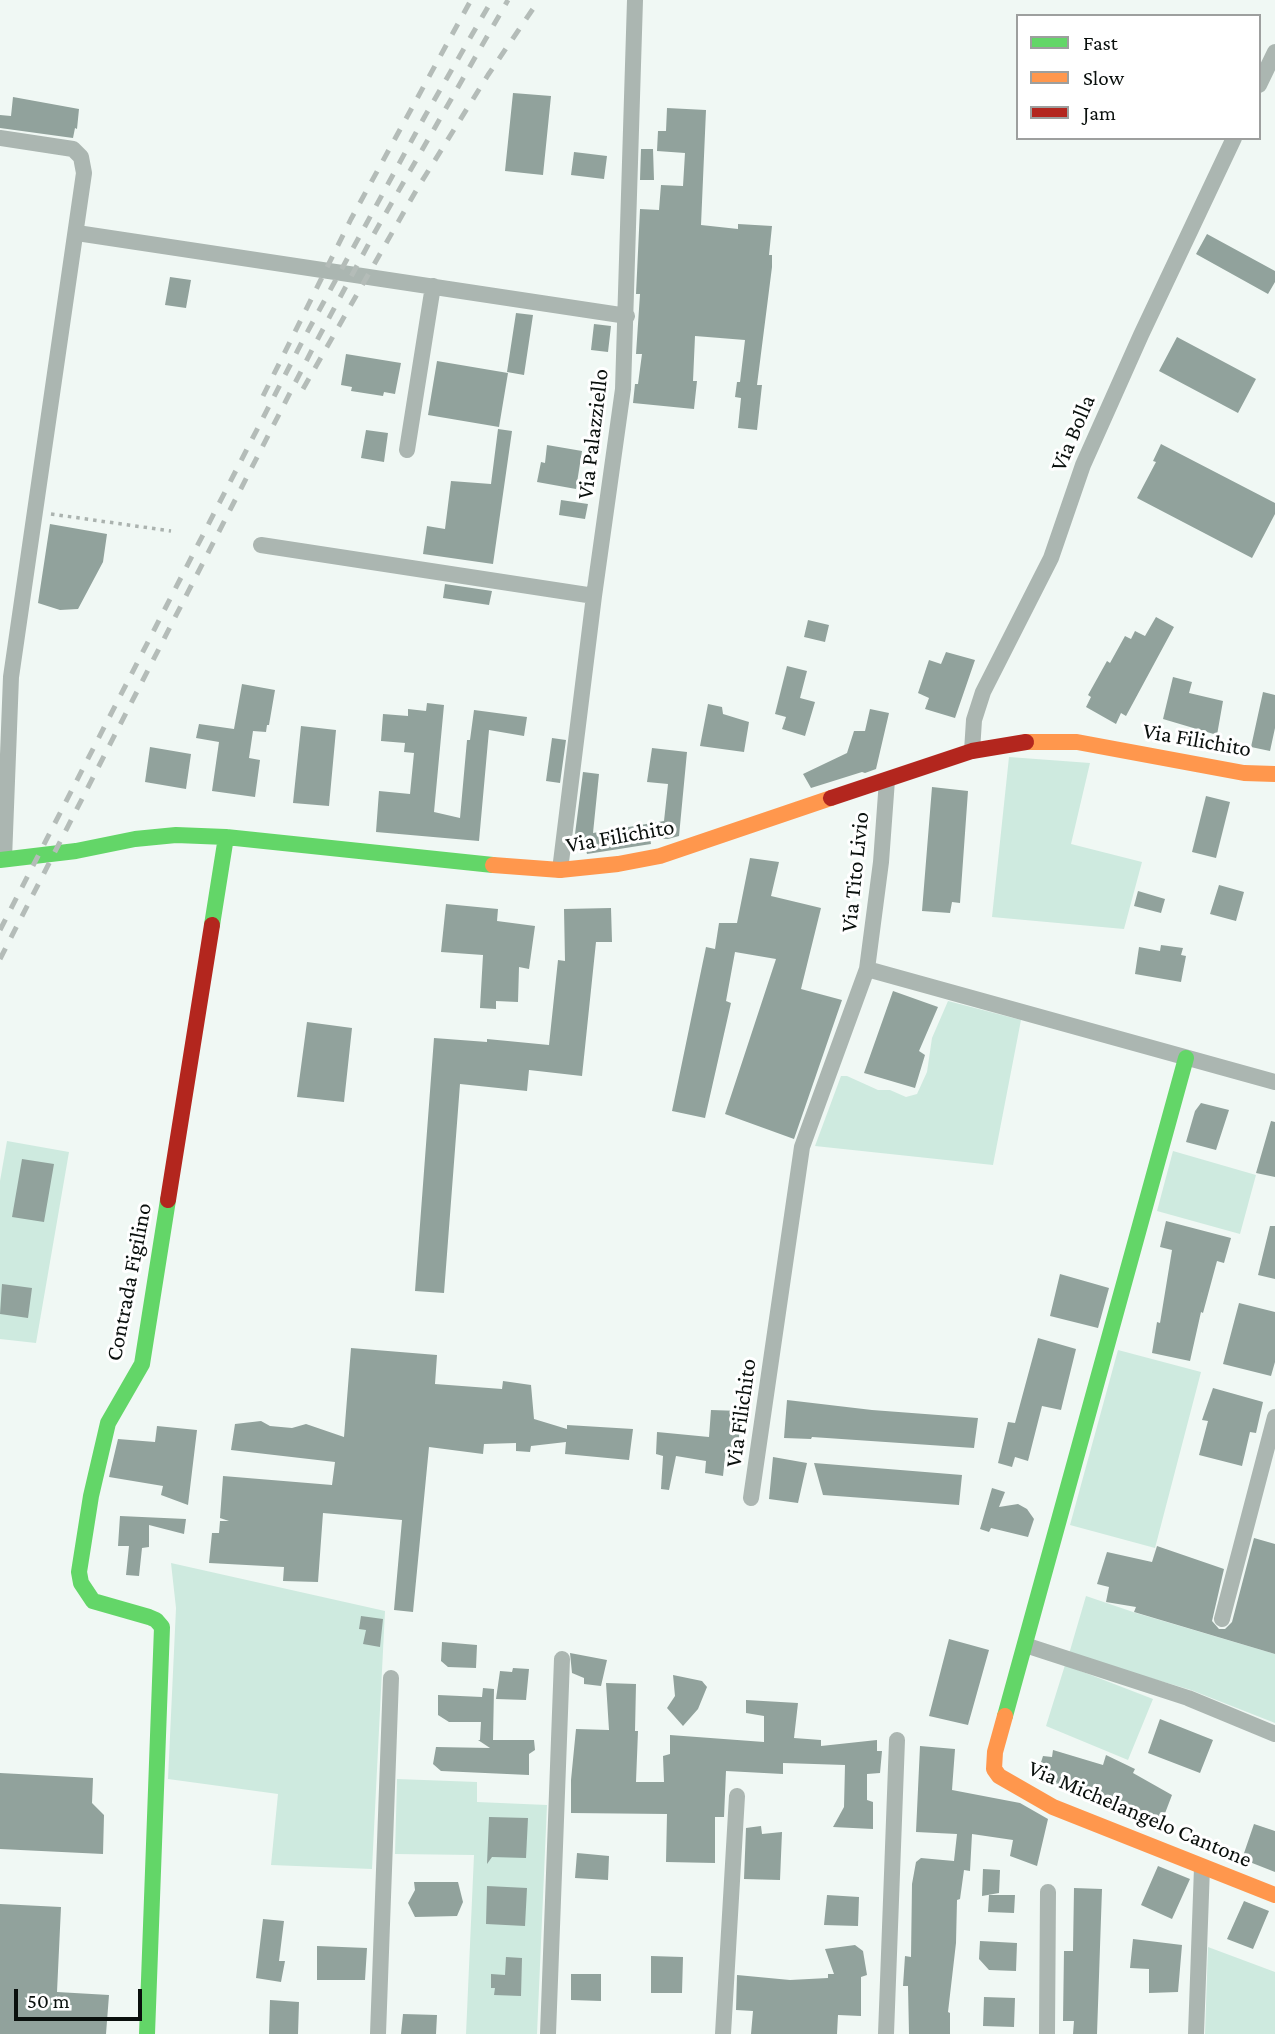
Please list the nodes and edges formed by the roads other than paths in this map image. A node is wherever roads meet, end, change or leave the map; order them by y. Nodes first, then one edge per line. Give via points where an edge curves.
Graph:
1 (635, 0) edge
2 (1275, 52) edge
3 (1261, 81) edge
4 (0, 138) edge
5 (1233, 140) edge
6 (77, 233) junction
7 (433, 286) junction
8 (627, 316) junction
9 (407, 450) dead end
10 (261, 545) dead end
11 (594, 596) junction
12 (972, 751) junction
13 (1275, 775) edge
14 (887, 779) junction
15 (226, 838) junction
16 (2, 860) edge
17 (560, 870) junction
18 (867, 969) junction
19 (1186, 1058) junction
20 (1275, 1082) edge
21 (1275, 1417) edge
22 (751, 1498) dead end
23 (1222, 1619) dead end
24 (1025, 1645) junction
25 (562, 1660) dead end
26 (391, 1678) dead end
27 (1275, 1734) edge
28 (897, 1740) dead end
29 (737, 1796) dead end
30 (1202, 1867) junction
31 (1048, 1892) dead end
32 (1275, 1895) edge
33 (147, 2034) edge
34 (378, 2034) edge
35 (548, 2034) edge
36 (723, 2034) edge
37 (886, 2034) edge
38 (1047, 2034) edge
39 (1196, 2034) edge

1 - 8 street, Via Palazziello
2 - 3 street
4 - 6 street via 73,149 81,157 84,173
5 - 12 street, Via Bolla via 1083,465 1051,558 983,692 974,720
6 - 7 street
6 - 16 street via 11,677
7 - 8 street
7 - 9 street
8 - 11 street, Via Palazziello via 623,389
10 - 11 street
11 - 17 street, Via Palazziello
12 - 13 street, Via Filichito via 1033,741 1077,742
12 - 14 street, Via Filichito
14 - 17 street, Via Filichito via 660,856
14 - 18 street, Via Tito Livio
15 - 16 street, Via Filichito via 176,835 135,839
15 - 17 street, Via Filichito
15 - 33 street, Contrada Figilino via 142,1364 108,1423 79,1572 93,1601 149,1617 162,1627
18 - 19 street
18 - 22 street, Via Filichito via 802,1147
19 - 20 street
19 - 24 street
21 - 23 street
24 - 27 street via 1188,1698
24 - 30 street, Via Michelangelo Cantone via 995,1752 994,1769 999,1776 1053,1807
25 - 35 street
26 - 34 street
28 - 37 street
29 - 36 street
30 - 32 street, Via Michelangelo Cantone
30 - 39 street
31 - 38 street

